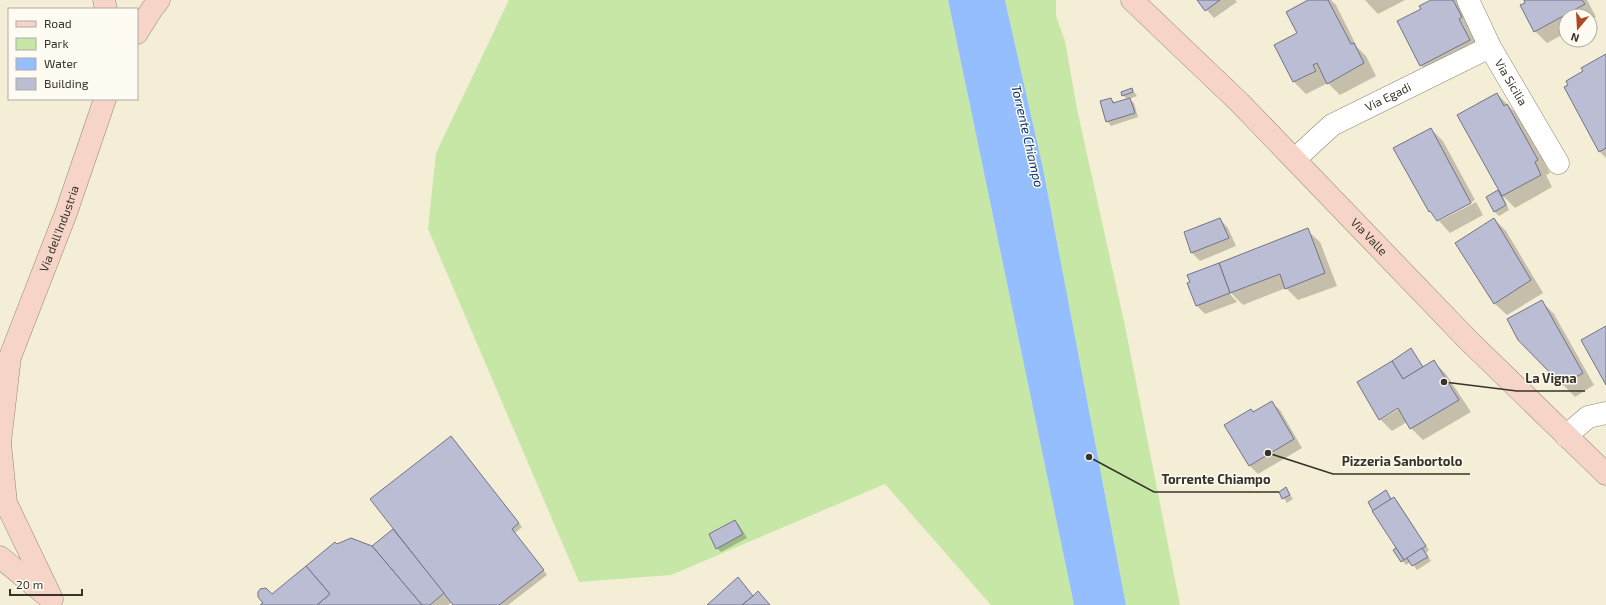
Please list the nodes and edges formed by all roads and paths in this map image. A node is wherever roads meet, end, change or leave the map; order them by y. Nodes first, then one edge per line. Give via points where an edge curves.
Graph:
1 (159, 0) edge
2 (1132, 0) edge
3 (1468, 0) edge
4 (138, 31) edge
5 (1490, 47) junction
6 (105, 100) edge
7 (1295, 159) junction
8 (1558, 163) dead end
9 (5, 364) edge
10 (1606, 413) edge
11 (1566, 436) junction
12 (0, 443) edge
13 (1606, 474) edge
14 (0, 558) edge
15 (54, 602) edge

1 - 4 main road
2 - 7 main road, Via Valle
3 - 5 street, Via Sicilia
5 - 7 street, Via Egadi via 1332,125
5 - 8 street, Via Sicilia
6 - 9 main road, Via dell'Industria via 66,214
7 - 11 main road, Via Valle via 1468,340
9 - 12 main road, Via dell'Industria
10 - 11 street via 1588,416
11 - 13 main road, Via Valle
12 - 15 main road, Via dell'Industria via 6,503
14 - 15 main road, Via dell'Industria

